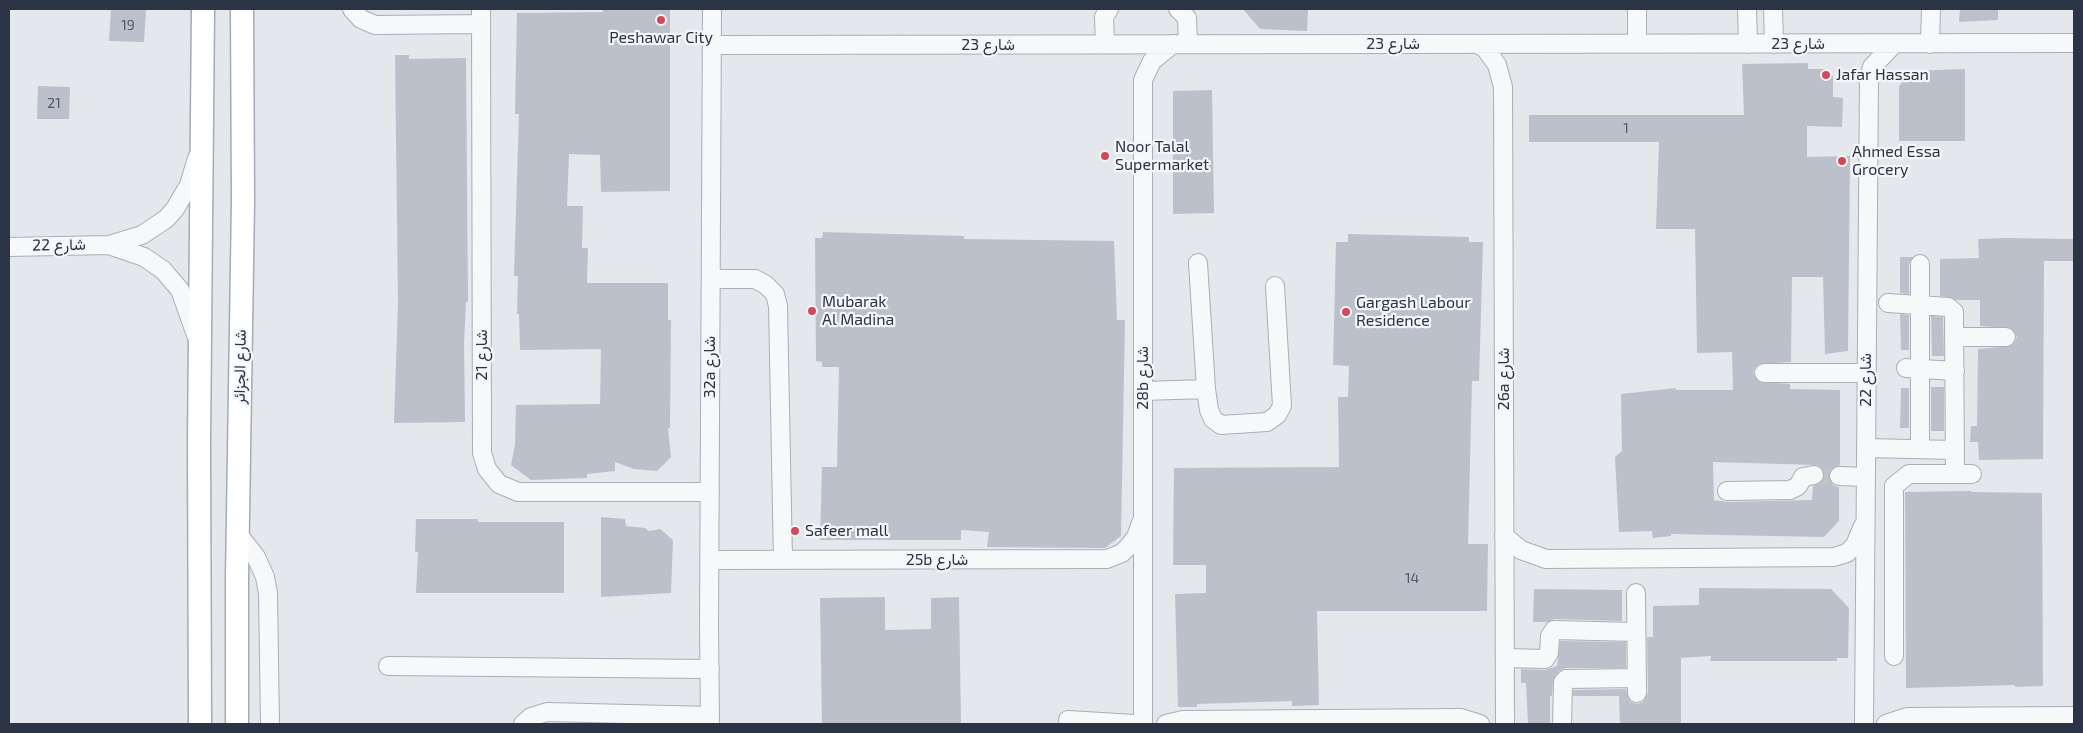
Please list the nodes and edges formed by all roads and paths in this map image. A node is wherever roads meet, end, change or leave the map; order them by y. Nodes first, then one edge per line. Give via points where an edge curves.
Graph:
1 (203, 9) edge
2 (242, 9) edge
3 (352, 9) edge
4 (712, 9) edge
5 (1109, 9) edge
6 (1178, 9) edge
7 (1637, 9) edge
8 (1747, 9) edge
9 (1773, 9) edge
10 (1931, 9) edge
11 (481, 17) edge
12 (2074, 43) edge
13 (1105, 44) junction
14 (1181, 44) junction
15 (1477, 44) junction
16 (1637, 44) junction
17 (1748, 44) junction
18 (1774, 44) junction
19 (1893, 44) junction
20 (1930, 44) junction
21 (712, 45) junction
22 (203, 138) junction
23 (109, 245) junction
24 (9, 247) edge
25 (1198, 263) dead end
26 (1920, 264) dead end
27 (711, 279) junction
28 (1275, 286) dead end
29 (1888, 303) dead end
30 (1920, 305) junction
31 (1955, 337) junction
32 (2006, 337) dead end
33 (201, 348) junction
34 (1913, 368) junction
35 (1955, 371) junction
36 (1764, 373) dead end
37 (1866, 373) junction
38 (1206, 388) junction
39 (1143, 391) junction
40 (1866, 448) junction
41 (1920, 449) junction
42 (1955, 450) junction
43 (1814, 474) tunnel mouth
44 (1840, 476) tunnel mouth
45 (1866, 477) junction
46 (1727, 491) dead end
47 (710, 492) junction
48 (1142, 518) junction
49 (1865, 521) junction
50 (238, 534) junction
51 (1504, 536) junction
52 (710, 560) junction
53 (783, 560) junction
54 (1636, 593) dead end
55 (1636, 632) junction
56 (1894, 656) dead end
57 (1506, 658) junction
58 (388, 666) dead end
59 (710, 669) junction
60 (2074, 716) edge
61 (560, 718) edge
62 (606, 719) edge
63 (645, 719) edge
64 (710, 720) edge
65 (1068, 720) dead end
66 (200, 724) edge
67 (237, 724) edge
68 (270, 724) edge
69 (523, 724) edge
70 (1134, 724) edge
71 (1144, 724) edge
72 (1166, 724) edge
73 (1480, 724) edge
74 (1505, 724) edge
75 (1562, 724) edge
76 (1864, 724) edge
77 (1886, 724) edge

1 - 22 main road
2 - 50 main road, شارع الجزائر
3 - 11 street via 361,19 375,25
4 - 21 street, 32a شارع
5 - 13 street via 1104,17
6 - 14 street via 1186,18
7 - 16 street
8 - 17 street
9 - 18 street
10 - 20 street
11 - 47 street, شارع 21 via 482,453 487,469 499,484 518,492
12 - 20 street, شارع 23
13 - 14 street, شارع 23
13 - 21 street, شارع 23
14 - 15 street, شارع 23
14 - 39 street, 28b شارع via 1152,61 1143,80
15 - 16 street, شارع 23
15 - 51 street, 26a شارع via 1485,48 1497,65 1503,87
16 - 17 street, شارع 23
17 - 18 street, شارع 23
18 - 19 street, شارع 23
19 - 20 street, شارع 23
19 - 37 street, شارع 22 via 1872,67 1869,78
21 - 27 street, 32a شارع
22 - 23 street, شارع 22 via 183,197 170,214 142,235
22 - 33 main road
23 - 24 street, شارع 22
23 - 33 street, شارع 22 via 154,262 171,278 186,303
25 - 38 street
26 - 30 street
27 - 47 street, 32a شارع
27 - 53 street via 755,279 775,294 778,306
28 - 38 street via 1282,406 1277,416 1267,422 1221,424 1213,419 1209,410
29 - 30 street
30 - 31 street via 1952,310
30 - 34 street
31 - 32 street
31 - 35 street
33 - 66 main road
34 - 35 street
34 - 41 street
35 - 42 street
36 - 37 street
37 - 40 street, شارع 22
38 - 39 street
39 - 48 street, 28b شارع
40 - 41 street
40 - 45 street, شارع 22
41 - 42 street
42 - 56 street via 1963,474 1909,474 1894,486
43 - 46 street via 1804,477 1798,486 1790,490
44 - 45 street
45 - 49 street, شارع 22
47 - 52 street, 32a شارع
48 - 53 street, 25b شارع via 1136,537 1129,546 1107,559
48 - 71 street, 28b شارع
49 - 51 street via 1856,545 1834,557 1546,559 1521,550
49 - 76 street, شارع 22
50 - 67 main road, شارع الجزائر
50 - 68 street via 256,558 268,592
51 - 57 street, 26a شارع
52 - 53 street, 25b شارع
52 - 59 street, 32a شارع
54 - 55 street
55 - 57 street via 1554,630 1545,659
55 - 75 street via 1637,686 1566,679 1563,682
57 - 74 street, 26a شارع
58 - 59 street
59 - 64 street, 32a شارع
60 - 77 street via 1907,717
61 - 62 street
61 - 69 street via 538,713
62 - 63 street
63 - 64 street
65 - 70 street
72 - 73 street via 1183,720 1461,718

